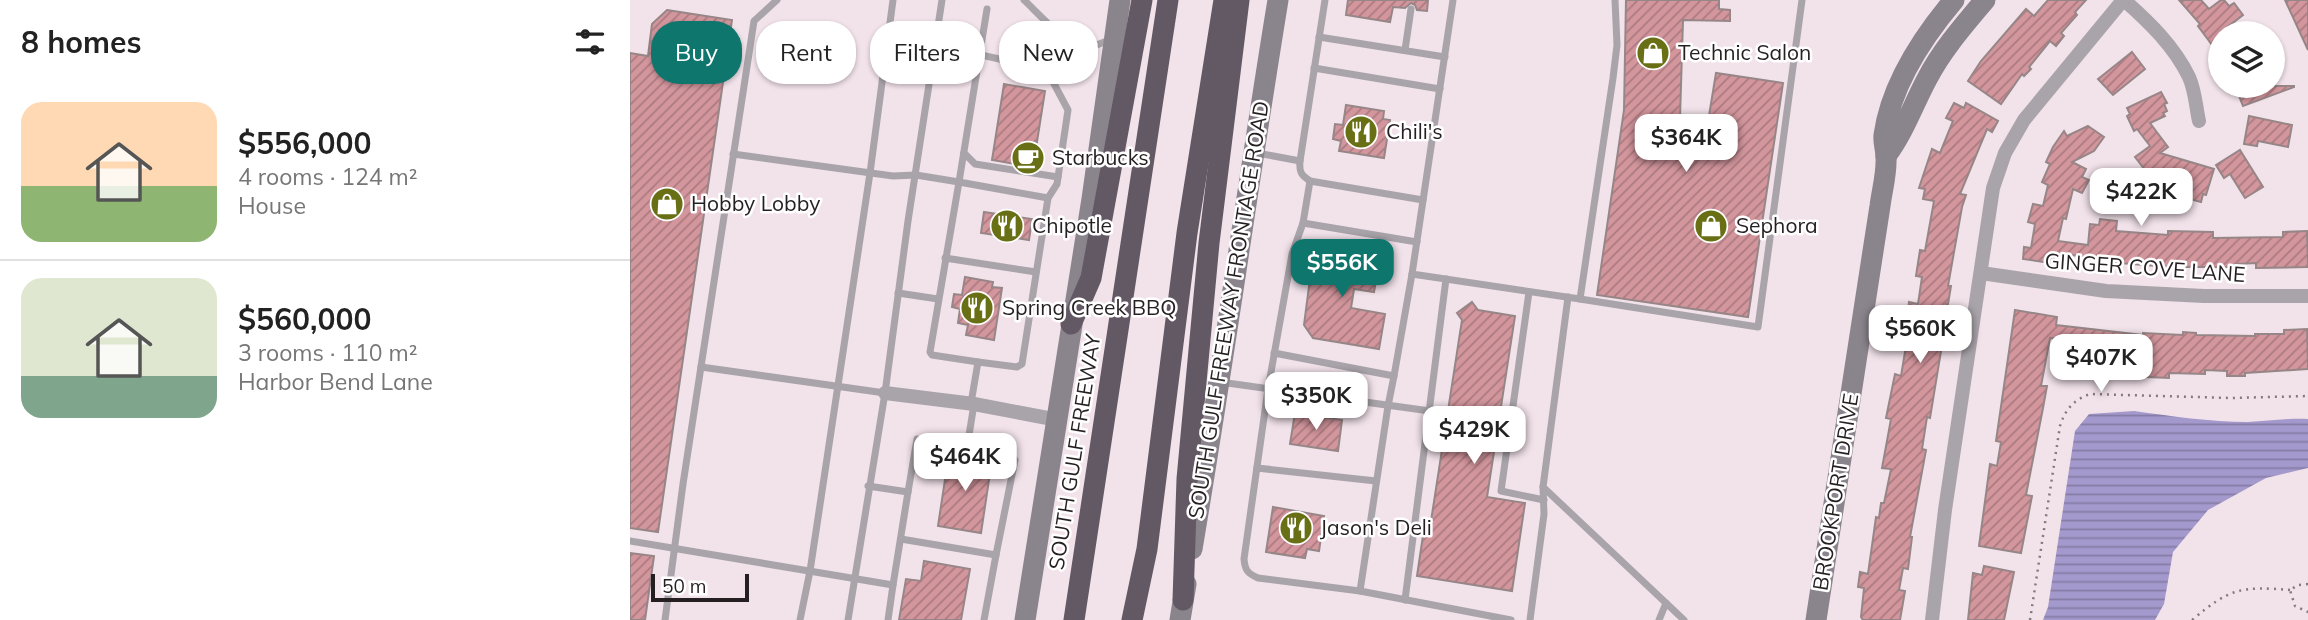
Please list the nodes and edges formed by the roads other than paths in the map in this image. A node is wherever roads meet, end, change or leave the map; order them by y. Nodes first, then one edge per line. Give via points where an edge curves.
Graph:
1 (777, 0) edge
2 (893, 0) edge
3 (942, 0) edge
4 (1024, 0) edge
5 (1119, 0) edge
6 (1142, 0) edge
7 (1168, 0) edge
8 (1224, 0) edge
9 (1239, 0) edge
10 (1278, 0) edge
11 (1325, 0) edge
12 (1453, 0) edge
13 (1615, 0) edge
14 (1802, 0) edge
15 (1954, 0) edge
16 (1985, 0) edge
17 (2124, 0) edge
18 (986, 9) dead end
19 (1411, 9) dead end
20 (939, 21) edge
21 (985, 21) edge
22 (1320, 37) junction
23 (1114, 38) junction
24 (1405, 50) junction
25 (985, 56) edge
26 (1445, 57) junction
27 (1314, 68) junction
28 (930, 84) edge
29 (976, 84) edge
30 (1440, 89) junction
31 (2199, 121) dead end
32 (1253, 152) junction
33 (964, 153) junction
34 (733, 155) junction
35 (1886, 156) junction
36 (1300, 161) junction
37 (870, 173) junction
38 (916, 175) junction
39 (1058, 177) junction
40 (959, 181) junction
41 (1310, 181) junction
42 (1048, 198) junction
43 (1423, 200) junction
44 (1303, 223) junction
45 (1417, 242) junction
46 (945, 258) junction
47 (1036, 272) junction
48 (1981, 273) junction
49 (1412, 274) junction
50 (1446, 279) junction
51 (1530, 292) junction
52 (898, 293) junction
53 (2308, 296) edge
54 (1568, 297) junction
55 (938, 299) junction
56 (1580, 299) junction
57 (1071, 324) junction
58 (1275, 353) junction
59 (978, 362) junction
60 (701, 367) junction
61 (1394, 376) junction
62 (1220, 382) junction
63 (838, 388) junction
64 (1268, 389) junction
65 (885, 393) junction
66 (973, 404) junction
67 (1388, 406) junction
68 (1430, 411) junction
69 (1058, 420) junction
70 (967, 448) junction
71 (1257, 468) junction
72 (1376, 481) junction
73 (868, 485) junction
74 (1543, 487) junction
75 (908, 492) junction
76 (1544, 500) junction
77 (901, 538) junction
78 (630, 541) edge
79 (674, 548) junction
80 (996, 555) junction
81 (810, 571) junction
82 (854, 578) junction
83 (893, 585) junction
84 (1360, 591) junction
85 (1405, 600) junction
86 (1665, 603) junction
87 (1181, 610) edge
88 (665, 620) edge
89 (800, 620) edge
90 (848, 620) edge
91 (888, 620) edge
92 (984, 620) edge
93 (1026, 620) edge
94 (1073, 620) edge
95 (1132, 620) edge
96 (1511, 620) edge
97 (1530, 620) edge
98 (1659, 620) edge
99 (1684, 620) edge
100 (1816, 620) edge
101 (1932, 620) edge

1 - 34 lane via 754,21
2 - 37 lane
3 - 20 lane
4 - 23 lane via 1081,47
5 - 23 main road
6 - 57 highway via 1091,278
7 - 94 highway, SOUTH GULF FREEWAY
8 - 95 highway via 1187,233 1147,549
9 - 87 highway via 1208,257 1187,479
10 - 32 main road, SOUTH GULF FREEWAY FRONTAGE ROAD
11 - 22 lane
12 - 26 lane
13 - 56 lane via 1614,78
14 - 56 lane via 1758,327
15 - 35 main road, BROOKPORT DRIVE via 1909,65 1889,112 1883,139
16 - 35 main road, BROOKPORT DRIVE via 1937,61 1901,137
17 - 31 street via 2170,46 2190,79
17 - 48 street via 2024,120 2005,153 1993,188
18 - 21 lane
19 - 24 lane
22 - 24 lane
22 - 27 lane
23 - 57 main road
24 - 26 lane
25 - 39 lane via 1040,68 1052,80 1068,110
26 - 30 lane
27 - 30 lane
27 - 36 lane
28 - 38 lane
29 - 33 lane
30 - 43 lane
32 - 36 lane
32 - 62 main road, SOUTH GULF FREEWAY FRONTAGE ROAD
33 - 39 lane via 975,164
33 - 40 lane
34 - 37 lane
34 - 60 lane
35 - 100 main road, BROOKPORT DRIVE
36 - 41 lane via 1299,170
37 - 38 lane
37 - 63 lane
38 - 40 lane
38 - 52 lane
39 - 42 lane
40 - 42 lane
40 - 46 lane
41 - 43 lane
41 - 44 lane
42 - 47 lane
43 - 45 lane
44 - 45 lane
44 - 58 lane via 1292,254
45 - 49 lane
46 - 47 lane
46 - 55 lane
47 - 59 lane via 1022,364 1017,368
48 - 53 street, GINGER COVE LANE via 2106,291
48 - 101 street
49 - 50 lane
49 - 61 lane
50 - 51 lane
50 - 68 lane
51 - 54 lane
51 - 76 lane via 1501,491
52 - 55 lane
52 - 65 lane
54 - 56 lane
54 - 74 lane
55 - 59 lane via 930,352
57 - 69 main road
58 - 61 lane
58 - 64 lane
59 - 66 lane
60 - 63 lane
60 - 79 lane
61 - 67 lane
62 - 64 lane
62 - 87 main road, SOUTH GULF FREEWAY FRONTAGE ROAD
63 - 65 lane
63 - 81 lane
64 - 67 lane
64 - 71 lane
65 - 66 street
65 - 73 lane
66 - 69 street
66 - 70 lane
67 - 68 lane
67 - 72 lane
68 - 85 lane
69 - 93 main road
70 - 75 lane via 917,439
70 - 80 lane via 1015,460
71 - 72 lane
71 - 84 lane via 1244,559 1249,574
72 - 84 lane
73 - 75 lane
73 - 82 lane
74 - 76 lane
74 - 86 lane
75 - 77 lane
76 - 97 lane
77 - 80 lane
77 - 83 lane
78 - 79 lane
79 - 81 lane
79 - 88 lane
80 - 92 lane
81 - 82 lane
81 - 89 lane
82 - 83 lane
82 - 90 lane
83 - 91 lane
84 - 85 lane
85 - 96 lane
86 - 98 lane
86 - 99 lane

